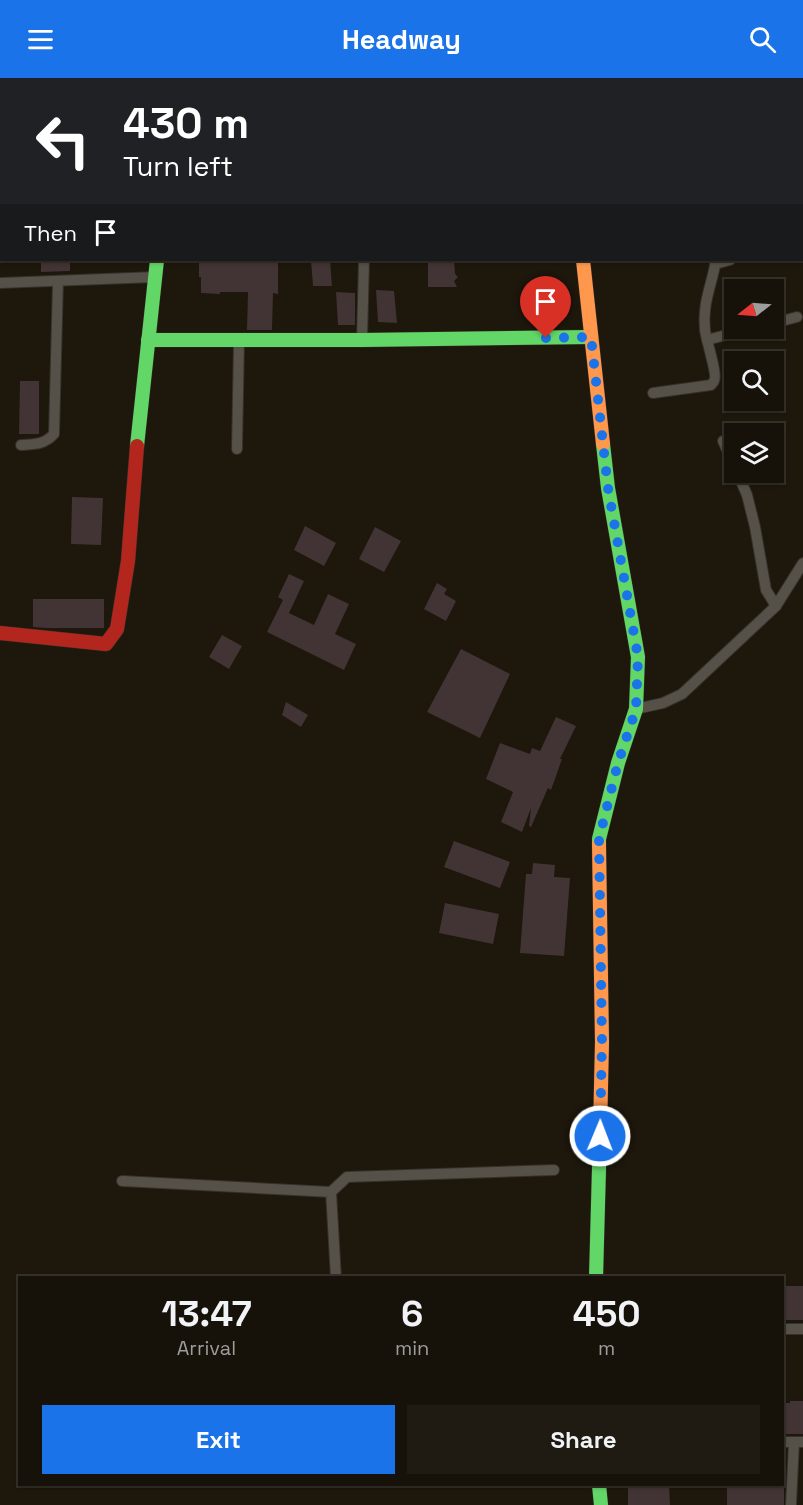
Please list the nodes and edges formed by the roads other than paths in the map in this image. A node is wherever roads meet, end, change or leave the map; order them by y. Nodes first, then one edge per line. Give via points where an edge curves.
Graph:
1 (157, 261) edge
2 (364, 261) edge
3 (583, 261) edge
4 (715, 262) edge
5 (155, 277) junction
6 (58, 281) junction
7 (0, 283) edge
8 (797, 317) dead end
9 (784, 320) edge
10 (724, 335) edge
11 (591, 337) junction
12 (148, 340) junction
13 (238, 340) junction
14 (362, 340) junction
15 (707, 340) junction
16 (652, 393) dead end
17 (21, 445) dead end
18 (237, 449) dead end
19 (742, 483) edge
20 (803, 563) edge
21 (776, 606) junction
22 (0, 633) edge
23 (636, 709) junction
24 (554, 1170) dead end
25 (122, 1181) dead end
26 (331, 1192) junction
27 (336, 1276) edge
28 (596, 1276) edge
29 (784, 1329) edge
30 (803, 1329) edge
31 (794, 1442) edge
32 (599, 1486) edge
33 (601, 1505) edge
34 (791, 1505) edge

1 - 5 street
2 - 14 street
3 - 11 street
4 - 15 street via 705,302
5 - 6 street
5 - 12 street
6 - 7 street
6 - 17 street via 54,435 40,444
8 - 9 street
10 - 15 street
11 - 14 street
11 - 23 street via 608,488 638,657
12 - 13 street
12 - 22 street via 128,561 117,629 106,644
13 - 14 street
13 - 18 street
15 - 16 street via 714,382
19 - 21 street via 755,527 766,590
20 - 21 street
21 - 23 street via 682,694
23 - 28 street via 599,839 602,1042
24 - 26 street via 347,1177
25 - 26 street
26 - 27 street
29 - 30 street
31 - 34 street
32 - 33 street

